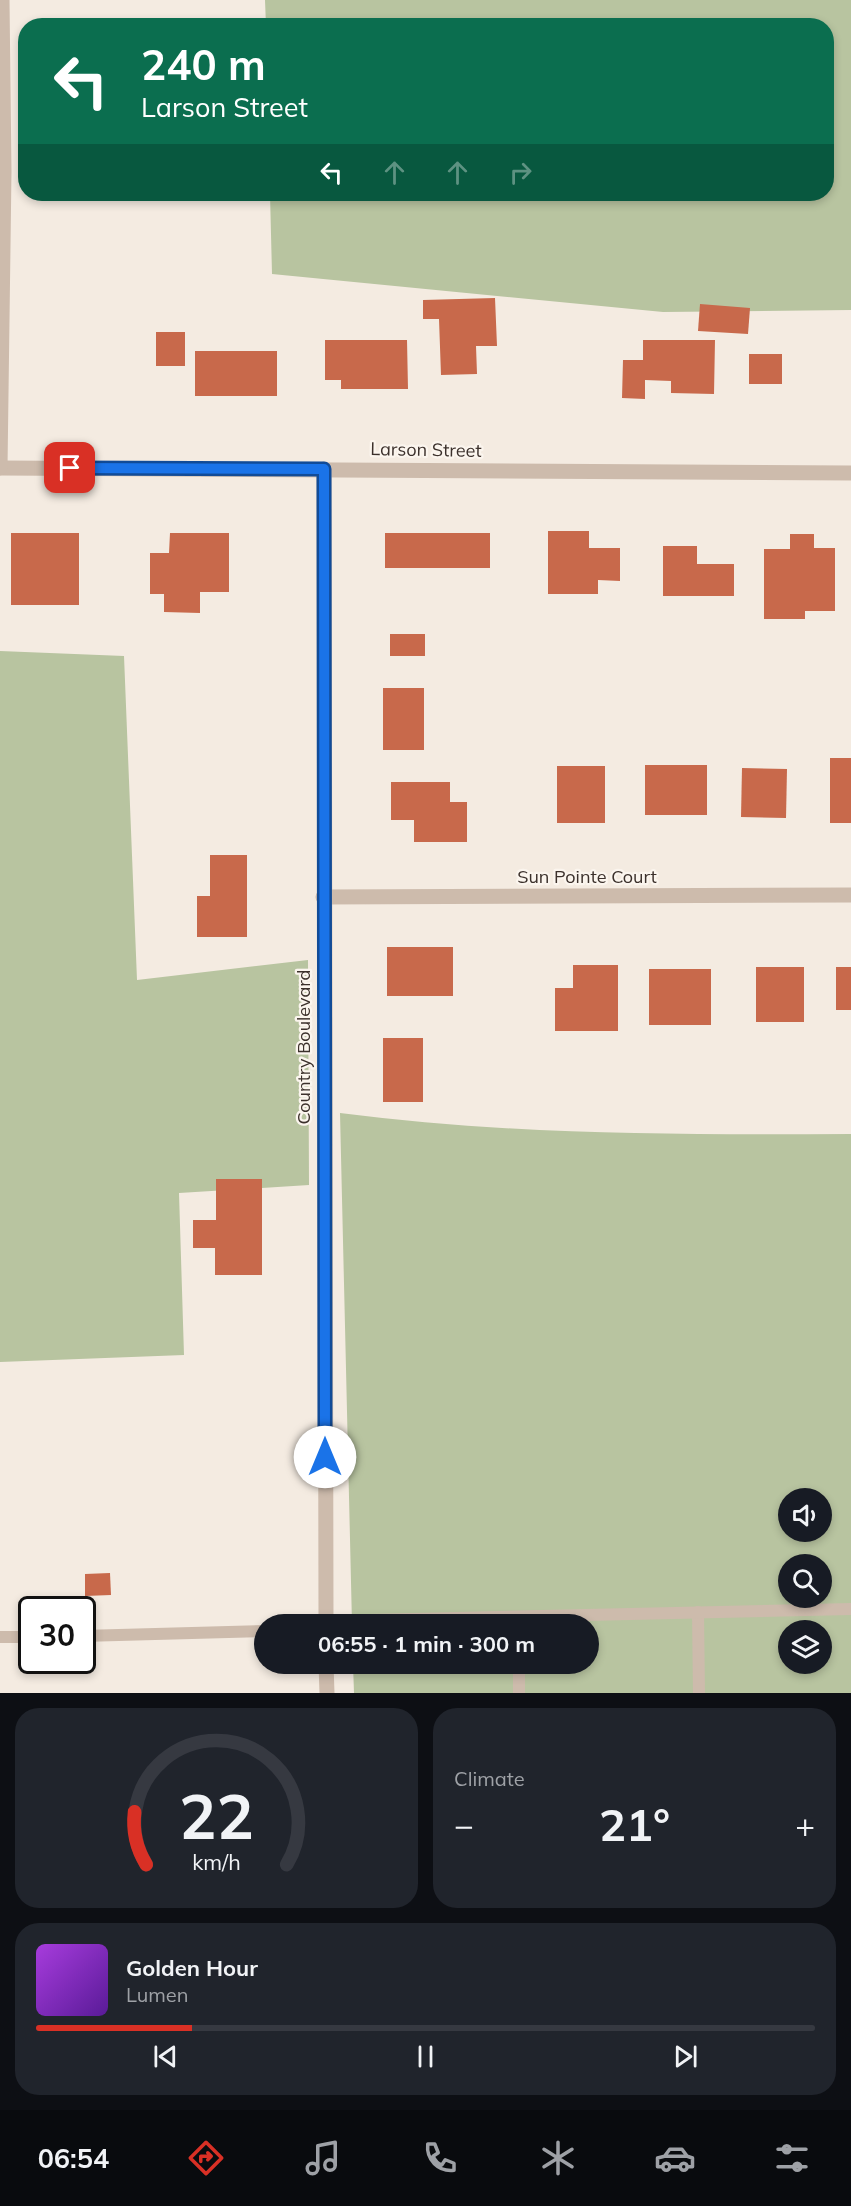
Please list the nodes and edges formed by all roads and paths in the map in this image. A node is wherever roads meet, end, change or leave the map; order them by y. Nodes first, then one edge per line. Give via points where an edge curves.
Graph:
1 (2, 0) edge
2 (0, 468) edge
3 (324, 469) junction
4 (851, 473) edge
5 (851, 896) edge
6 (323, 897) junction
7 (851, 1609) edge
8 (698, 1612) junction
9 (326, 1614) edge
10 (599, 1616) edge
11 (254, 1631) edge
12 (96, 1636) edge
13 (0, 1637) edge
14 (18, 1637) edge
15 (326, 1674) edge
16 (519, 1674) edge
17 (327, 1693) edge
18 (519, 1693) edge
19 (699, 1693) edge

1 - 2 street
2 - 3 street, Larson Street
3 - 4 street, Larson Street
3 - 6 street, Country Boulevard
5 - 6 street, Sun Pointe Court
6 - 9 street, Country Boulevard
7 - 8 lane
8 - 10 lane
8 - 19 lane
11 - 12 lane
13 - 14 lane
15 - 17 street
16 - 18 lane

